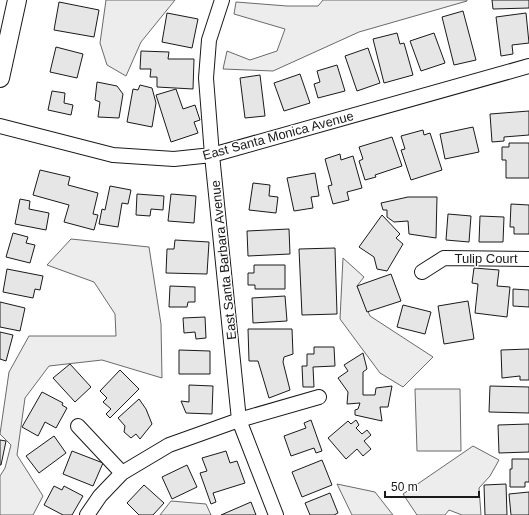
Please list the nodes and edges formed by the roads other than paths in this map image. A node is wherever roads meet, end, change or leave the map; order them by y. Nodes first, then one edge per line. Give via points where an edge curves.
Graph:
1 (17, 0) edge
2 (222, 0) edge
3 (529, 66) edge
4 (0, 78) edge
5 (0, 126) edge
6 (212, 155) junction
7 (529, 259) edge
8 (422, 272) dead end
9 (319, 397) dead end
10 (239, 420) junction
11 (78, 426) dead end
12 (122, 473) junction
13 (87, 515) edge
14 (276, 515) edge

1 - 4 main road
2 - 6 street, East Santa Barbara Avenue via 209,40 206,78
3 - 6 street, East Santa Monica Avenue
5 - 6 street, East Santa Monica Avenue via 113,154 174,158
6 - 10 street, East Santa Barbara Avenue
7 - 8 street, Tulip Court via 444,258
9 - 10 street
10 - 12 street via 169,445
10 - 14 street, East Santa Barbara Avenue
11 - 12 street
12 - 13 street via 100,496

